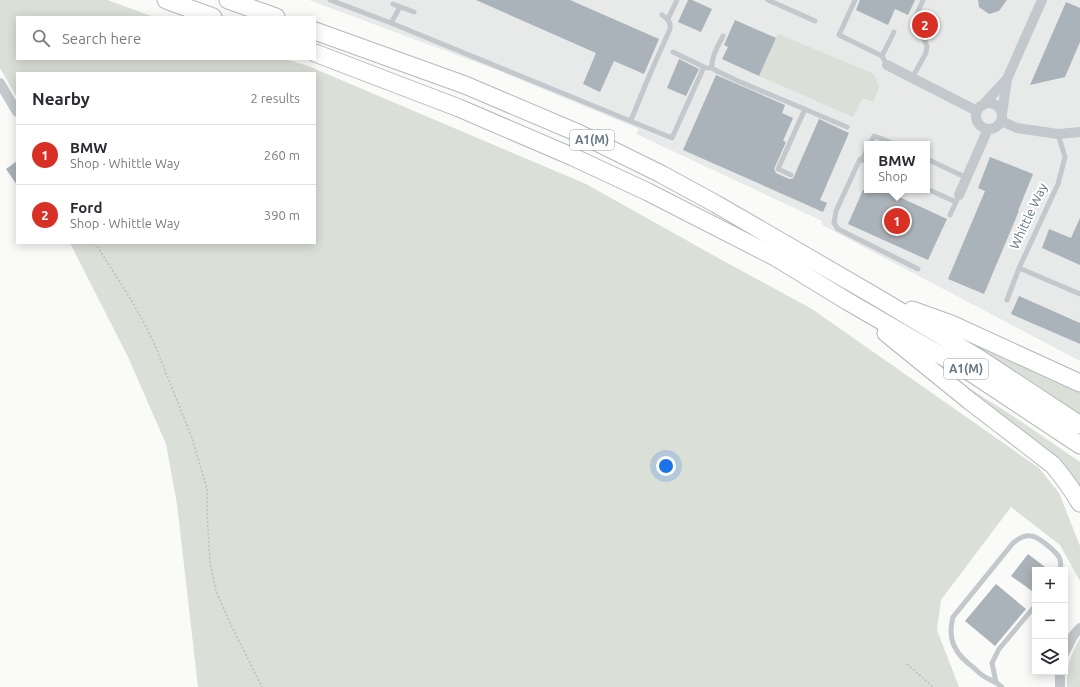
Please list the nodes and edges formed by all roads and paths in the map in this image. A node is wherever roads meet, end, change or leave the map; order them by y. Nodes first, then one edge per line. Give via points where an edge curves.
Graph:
1 (166, 0) edge
2 (228, 0) edge
3 (330, 0) edge
4 (677, 0) edge
5 (768, 0) edge
6 (855, 0) edge
7 (922, 0) edge
8 (1042, 0) edge
9 (393, 4) dead end
10 (400, 7) junction
11 (414, 12) dead end
12 (662, 15) dead end
13 (210, 16) edge
14 (273, 16) edge
15 (668, 19) junction
16 (815, 21) dead end
17 (391, 23) junction
18 (316, 30) edge
19 (894, 32) dead end
20 (723, 36) dead end
21 (673, 52) dead end
22 (316, 53) edge
23 (884, 60) junction
24 (704, 67) junction
25 (712, 68) junction
26 (912, 78) junction
27 (1007, 79) junction
28 (0, 83) edge
29 (980, 108) junction
30 (805, 109) junction
31 (16, 110) edge
32 (1001, 118) junction
33 (631, 120) junction
34 (847, 126) dead end
35 (988, 129) junction
36 (1080, 132) edge
37 (1058, 134) junction
38 (872, 141) edge
39 (887, 141) edge
40 (930, 160) edge
41 (864, 161) edge
42 (791, 175) dead end
43 (967, 178) junction
44 (930, 190) edge
45 (958, 199) junction
46 (950, 215) dead end
47 (96, 244) edge
48 (1019, 268) junction
49 (918, 269) dead end
50 (1080, 294) edge
51 (878, 298) junction
52 (1007, 300) dead end
53 (847, 301) junction
54 (1080, 383) edge
55 (1080, 425) edge
56 (1080, 445) edge
57 (1080, 503) edge
58 (1061, 567) edge
59 (1032, 610) edge
60 (1080, 628) edge
61 (1068, 646) edge
62 (907, 664) dead end
63 (1060, 675) edge
64 (996, 682) junction
65 (262, 687) edge
66 (933, 687) edge
67 (1002, 687) edge
68 (1060, 687) edge

1 - 13 highway
2 - 14 highway
3 - 17 lane
4 - 15 lane
5 - 16 lane
6 - 23 lane via 839,35
7 - 26 lane via 916,16 917,25 927,46
8 - 27 street
9 - 10 lane
10 - 11 lane
10 - 17 lane
12 - 15 lane
15 - 33 lane via 670,29
17 - 33 lane
18 - 51 highway, A1(M) via 465,85 578,133 716,204
19 - 23 lane
20 - 25 lane via 715,52
21 - 24 lane
22 - 53 highway, A1(M) via 459,108 573,157 775,257
23 - 26 street
24 - 25 lane
24 - 33 lane via 672,138
25 - 30 lane
26 - 29 street
27 - 29 street
27 - 32 street
28 - 31 street
29 - 32 street via 987,103 996,105 1001,110
29 - 35 street via 976,115 978,123
30 - 34 lane
30 - 42 lane via 778,169
32 - 35 street via 996,127
32 - 37 street via 1018,128
35 - 43 street
36 - 37 street
37 - 48 lane, Whittle Way via 1065,157 1058,184
38 - 39 lane via 874,136
40 - 43 lane
41 - 49 lane via 860,159 836,211 834,223 838,229
43 - 45 street
44 - 45 lane
45 - 46 lane
47 - 65 path via 127,293 154,343 192,438 207,489 210,563 216,590
48 - 50 lane, Whittle Way
48 - 52 lane
51 - 54 highway, A1(M) via 952,324
51 - 55 highway, A1(M) via 980,359
53 - 56 highway, A1(M) via 973,374
53 - 57 highway, A1(M) via 1053,465
58 - 64 lane via 1059,557 1036,537 1022,537 1013,543 953,617 951,638 958,654 988,679
59 - 64 lane via 999,649 992,663
60 - 61 street
62 - 66 path
63 - 68 street
64 - 67 lane

